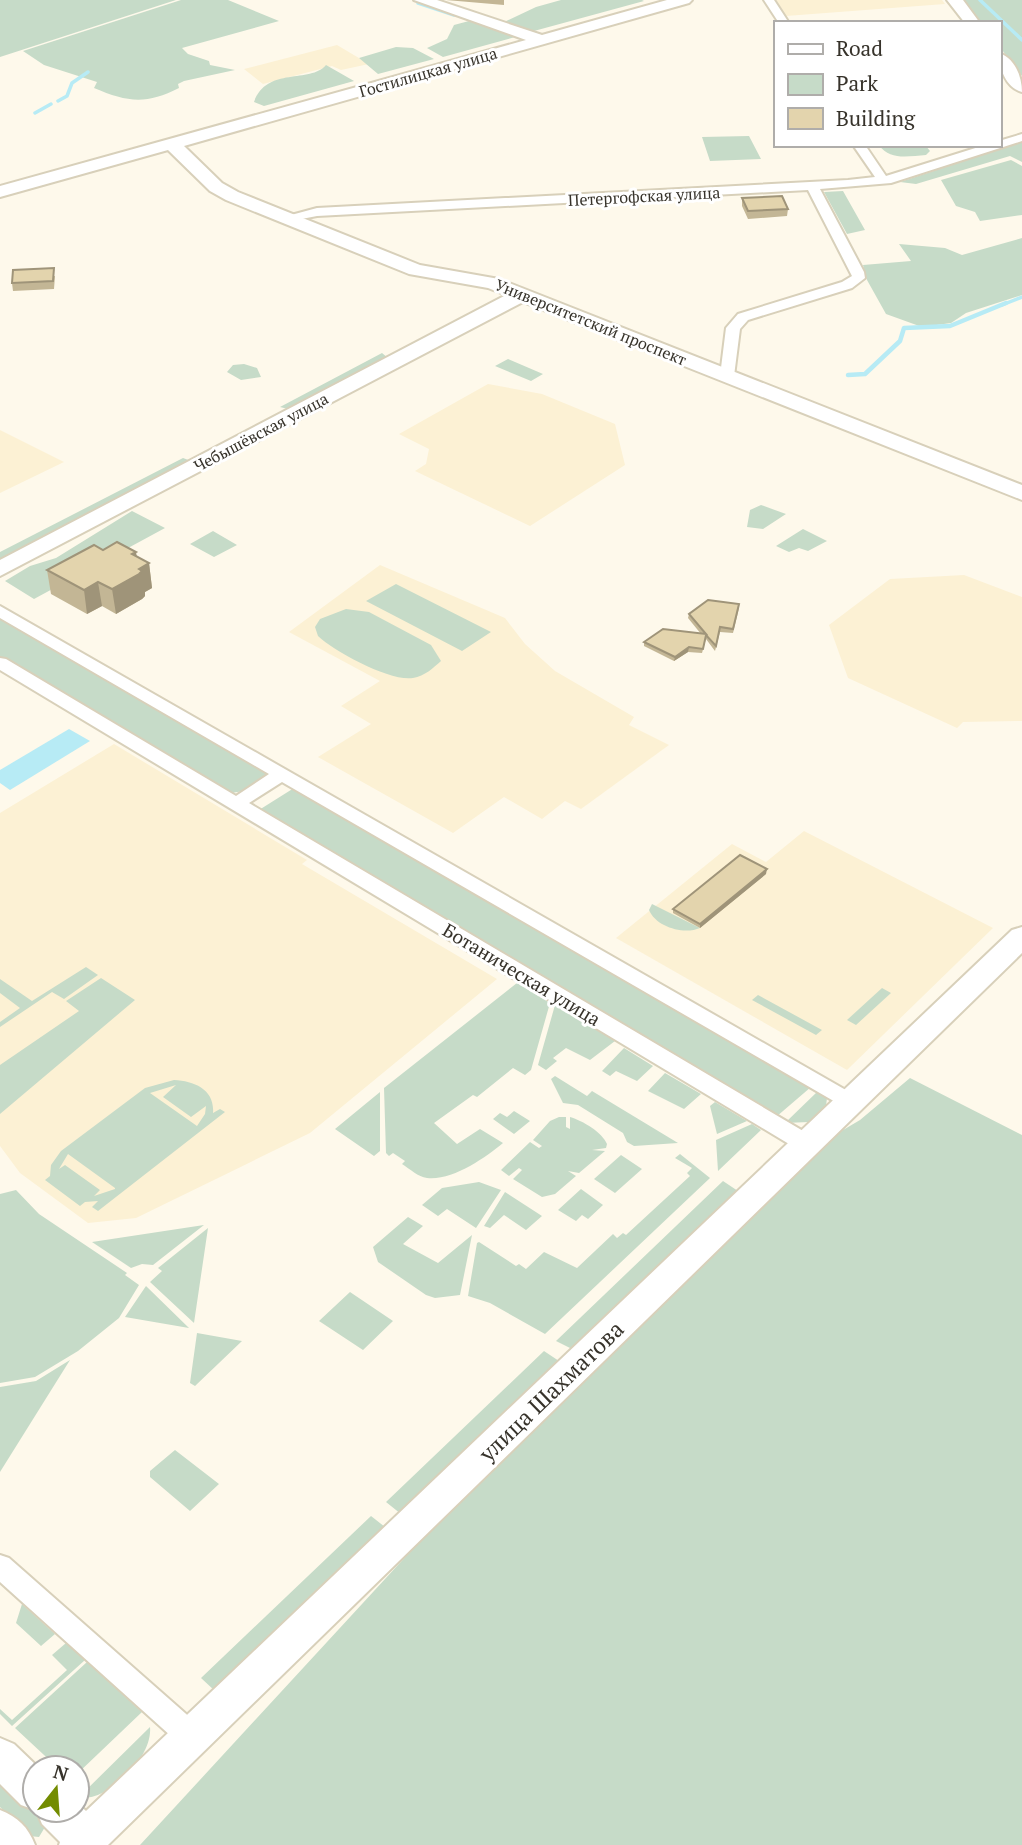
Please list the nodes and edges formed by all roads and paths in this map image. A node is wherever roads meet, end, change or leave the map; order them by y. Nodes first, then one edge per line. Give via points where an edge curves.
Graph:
1 (422, 0) edge
2 (684, 0) edge
3 (769, 0) edge
4 (955, 0) edge
5 (783, 21) edge
6 (971, 21) edge
7 (542, 40) junction
8 (1001, 61) edge
9 (1022, 87) edge
10 (1022, 138) edge
11 (171, 143) junction
12 (1001, 144) edge
13 (860, 147) edge
14 (991, 147) edge
15 (883, 180) junction
16 (813, 187) junction
17 (0, 192) edge
18 (286, 218) junction
19 (521, 295) junction
20 (727, 376) junction
21 (1022, 493) edge
22 (0, 569) edge
23 (0, 611) edge
24 (0, 663) edge
25 (282, 774) junction
26 (237, 803) junction
27 (1022, 937) edge
28 (851, 1102) junction
29 (807, 1144) junction
30 (0, 1566) edge
31 (192, 1737) junction
32 (0, 1757) edge
33 (21, 1777) edge
34 (67, 1824) edge
35 (0, 1830) edge
36 (83, 1842) edge
37 (15, 1845) edge

1 - 7 street
2 - 7 street, Гостилицкая улица
3 - 5 street
4 - 6 street
7 - 11 street, Гостилицкая улица
8 - 9 street
10 - 12 street, Петергофская улица
11 - 17 street, Гостилицкая улица
11 - 18 street, Университетский проспект via 221,191
13 - 15 street
14 - 15 street, Петергофская улица
15 - 16 street, Петергофская улица
16 - 18 street, Петергофская улица via 328,211
16 - 20 street via 858,278 743,317 733,328
18 - 19 street, Университетский проспект via 422,271 483,280
19 - 20 street, Университетский проспект
19 - 22 street, Чебышёвская улица
20 - 21 street, Университетский проспект
23 - 25 street
24 - 26 street, Ботаническая улица
25 - 26 street
25 - 28 street
26 - 29 street, Ботаническая улица
27 - 28 street, улица Шахматова
28 - 29 street, улица Шахматова
29 - 31 street, улица Шахматова
30 - 31 street
31 - 36 street, улица Шахматова
32 - 33 street
34 - 36 street
35 - 37 street

